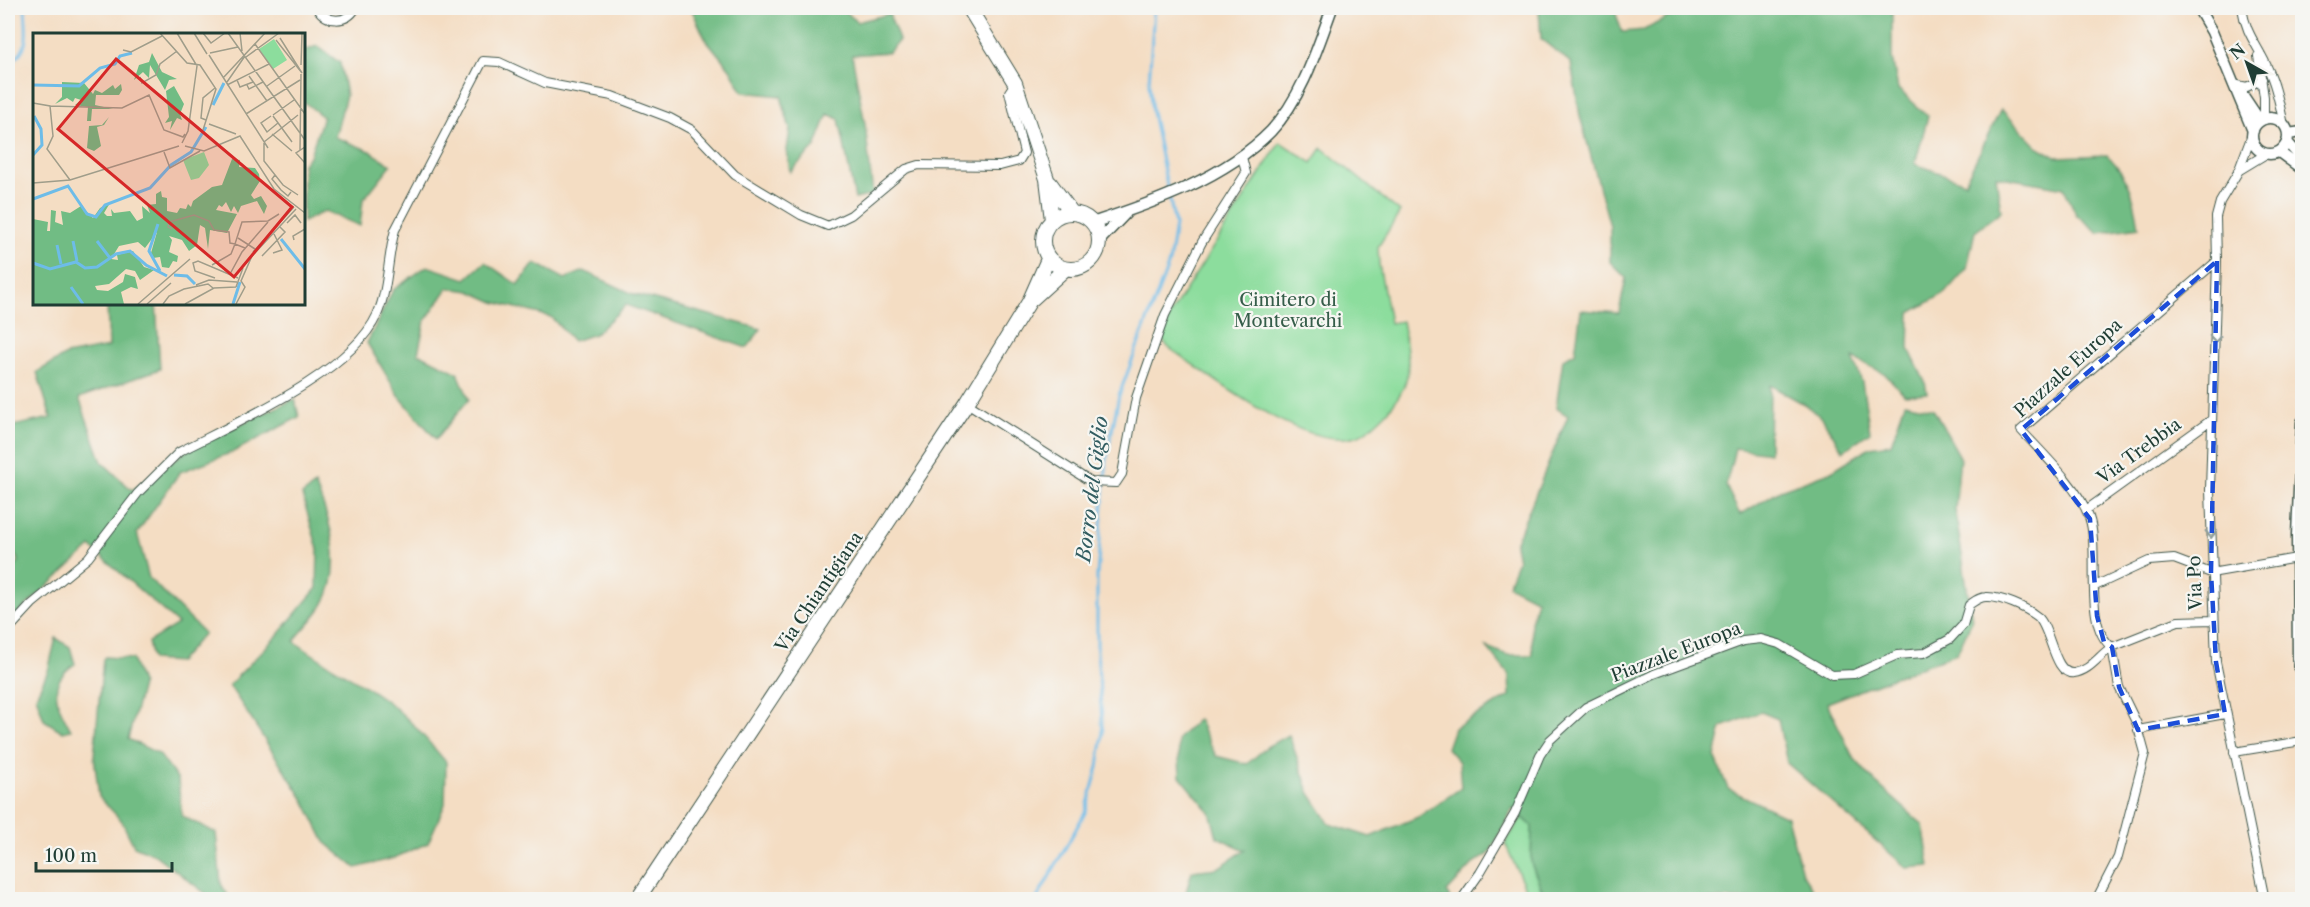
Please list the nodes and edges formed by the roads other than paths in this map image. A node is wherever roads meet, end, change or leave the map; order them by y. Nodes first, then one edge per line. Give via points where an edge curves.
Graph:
1 (317, 8) edge
2 (356, 8) edge
3 (969, 8) edge
4 (1332, 8) edge
5 (2242, 8) edge
6 (2200, 9) edge
7 (2256, 50) junction
8 (2262, 79) junction
9 (1015, 83) junction
10 (2234, 84) junction
11 (2262, 120) junction
12 (2302, 132) edge
13 (2252, 133) junction
14 (2286, 134) junction
15 (2279, 152) junction
16 (2266, 154) junction
17 (1242, 157) junction
18 (2302, 159) edge
19 (2302, 169) edge
20 (2238, 172) junction
21 (1047, 179) junction
22 (1129, 210) junction
23 (1072, 213) junction
24 (1052, 220) junction
25 (1092, 223) junction
26 (1099, 241) junction
27 (1048, 259) junction
28 (2217, 261) junction
29 (1065, 269) junction
30 (1029, 302) junction
31 (967, 403) junction
32 (2211, 420) junction
33 (2302, 422) edge
34 (2085, 510) junction
35 (2297, 558) junction
36 (2211, 573) junction
37 (2095, 586) junction
38 (2213, 620) junction
39 (8, 630) edge
40 (2112, 647) junction
41 (2302, 681) edge
42 (2225, 714) junction
43 (2138, 730) junction
44 (2302, 741) edge
45 (2234, 752) junction
46 (637, 900) edge
47 (1461, 900) edge
48 (2096, 900) edge
49 (2265, 900) edge

1 - 2 street via 336,20 349,16
3 - 9 main road, Via Chiantigiana
4 - 17 street via 1302,81 1272,130
5 - 7 street via 2244,28
6 - 10 street
7 - 8 street
7 - 14 street via 2269,69
8 - 10 street via 2247,87
8 - 11 street
9 - 21 main road, Via Chiantigiana
9 - 39 street via 1009,92 1024,153 1019,161 1000,165 919,165 906,169 851,215 828,226 801,215 735,175 692,130 670,118 612,96 545,83 499,62 483,61 395,230 384,297 366,333 295,392 168,461 88,558 32,604
10 - 11 street
10 - 13 street
11 - 13 street
11 - 14 street via 2275,119
12 - 14 street
13 - 16 street via 2254,145
13 - 20 street
14 - 15 street
14 - 18 street
15 - 16 street
15 - 19 street
16 - 20 street
17 - 22 street
17 - 31 street via 1246,173 1202,242 1165,315 1136,398 1122,474 1116,483 1091,482
20 - 28 street via 2218,210
21 - 23 main road, Via Chiantigiana
21 - 24 main road, Via Chiantigiana
22 - 25 street
22 - 26 street
23 - 24 main road
23 - 25 main road, Via Chiantigiana
24 - 27 main road, Via Chiantigiana via 1043,235
25 - 26 main road
26 - 29 main road, Via Chiantigiana via 1089,263
27 - 29 main road
27 - 30 main road, Via Chiantigiana
28 -> 32 street, Via Po
28 - 34 street, Piazzale Europa via 2021,430
29 - 30 main road, Via Chiantigiana
30 - 31 main road, Via Chiantigiana
31 - 46 main road, Via Chiantigiana
32 - 34 street, Via Trebbia
32 -> 36 street, Via Po
33 - 35 street
34 - 37 street, Piazzale Europa via 2090,519
35 - 36 street
35 - 41 street via 2298,658
36 - 37 street via 2174,559 2149,561
36 - 38 street, Via Po
37 - 40 street, Piazzale Europa via 2104,642
38 - 40 street via 2178,621
38 - 42 street, Via Po
40 - 43 street via 2119,687
40 - 47 street, Piazzale Europa via 2086,669 2067,672 2060,667 2038,617 1995,597 1986,597 1970,605 1963,625 1950,639 1924,653 1897,655 1854,674 1832,675 1779,644 1761,639 1743,641 1654,674 1586,707 1550,740 1515,813
42 - 43 street
42 - 45 street, Via Po
43 - 48 street via 2145,753 2118,857
44 - 45 street
45 - 49 street, Via Po

